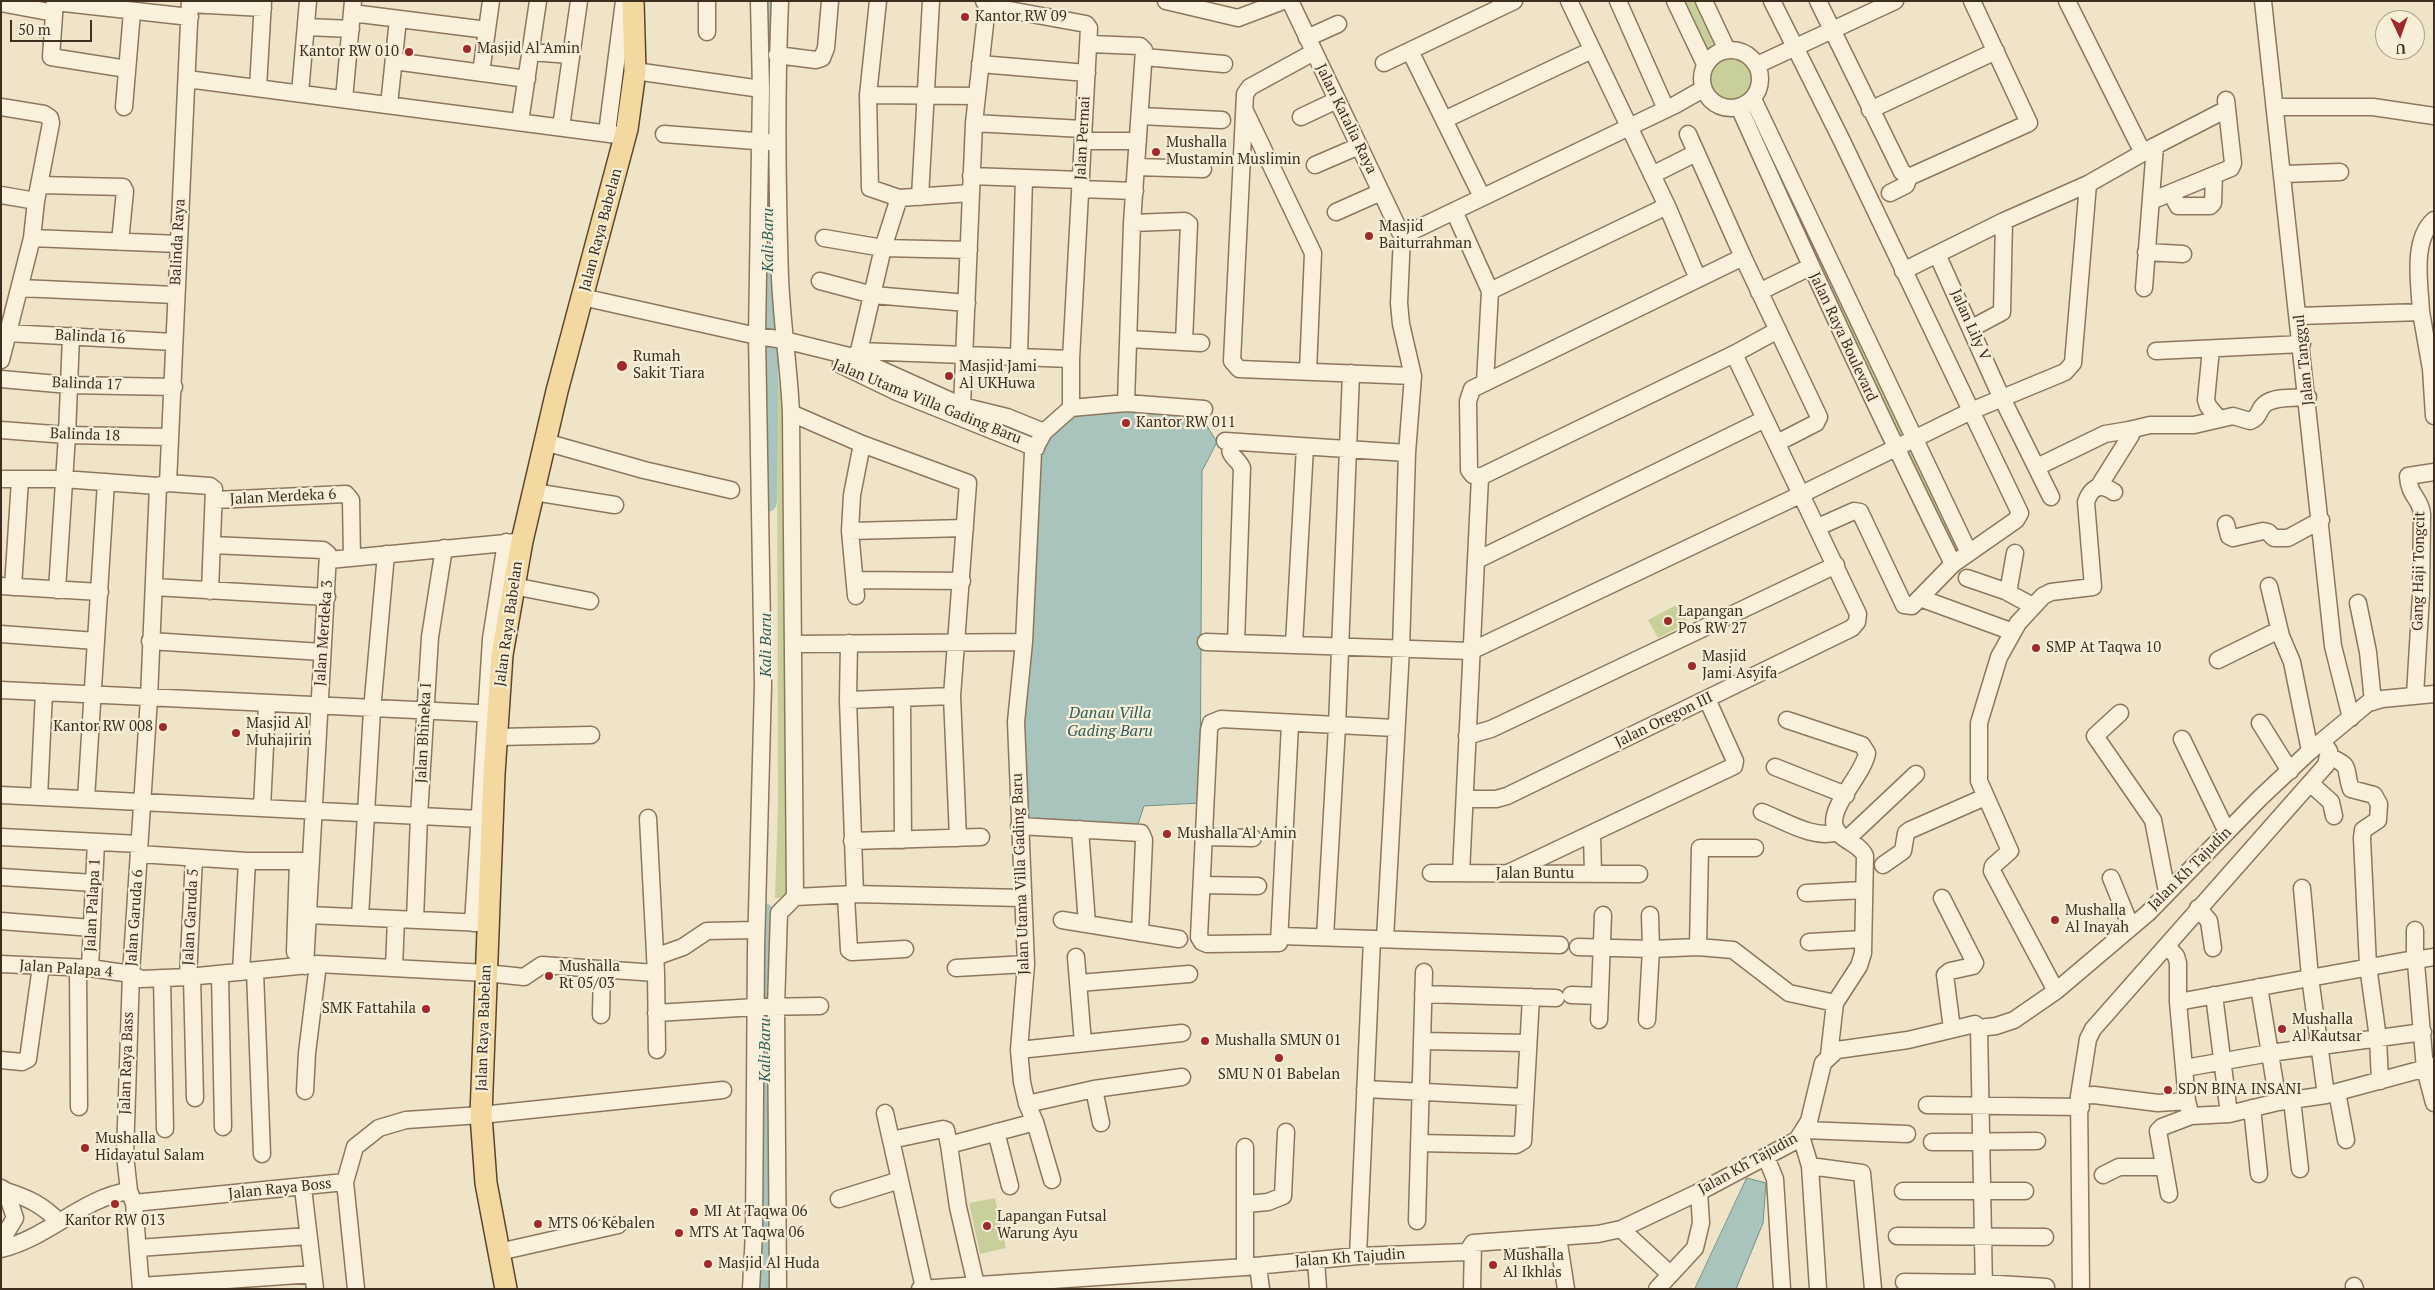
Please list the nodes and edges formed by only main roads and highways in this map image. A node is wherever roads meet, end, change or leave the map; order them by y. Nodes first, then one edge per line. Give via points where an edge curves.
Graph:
1 (633, 1) edge
2 (506, 1289) edge

1 - 2 main road, Jalan Raya Babelan via 635,71 616,134 582,299 534,492 514,542 513,586 493,715 497,737 481,923 486,973 481,1115 486,1183

